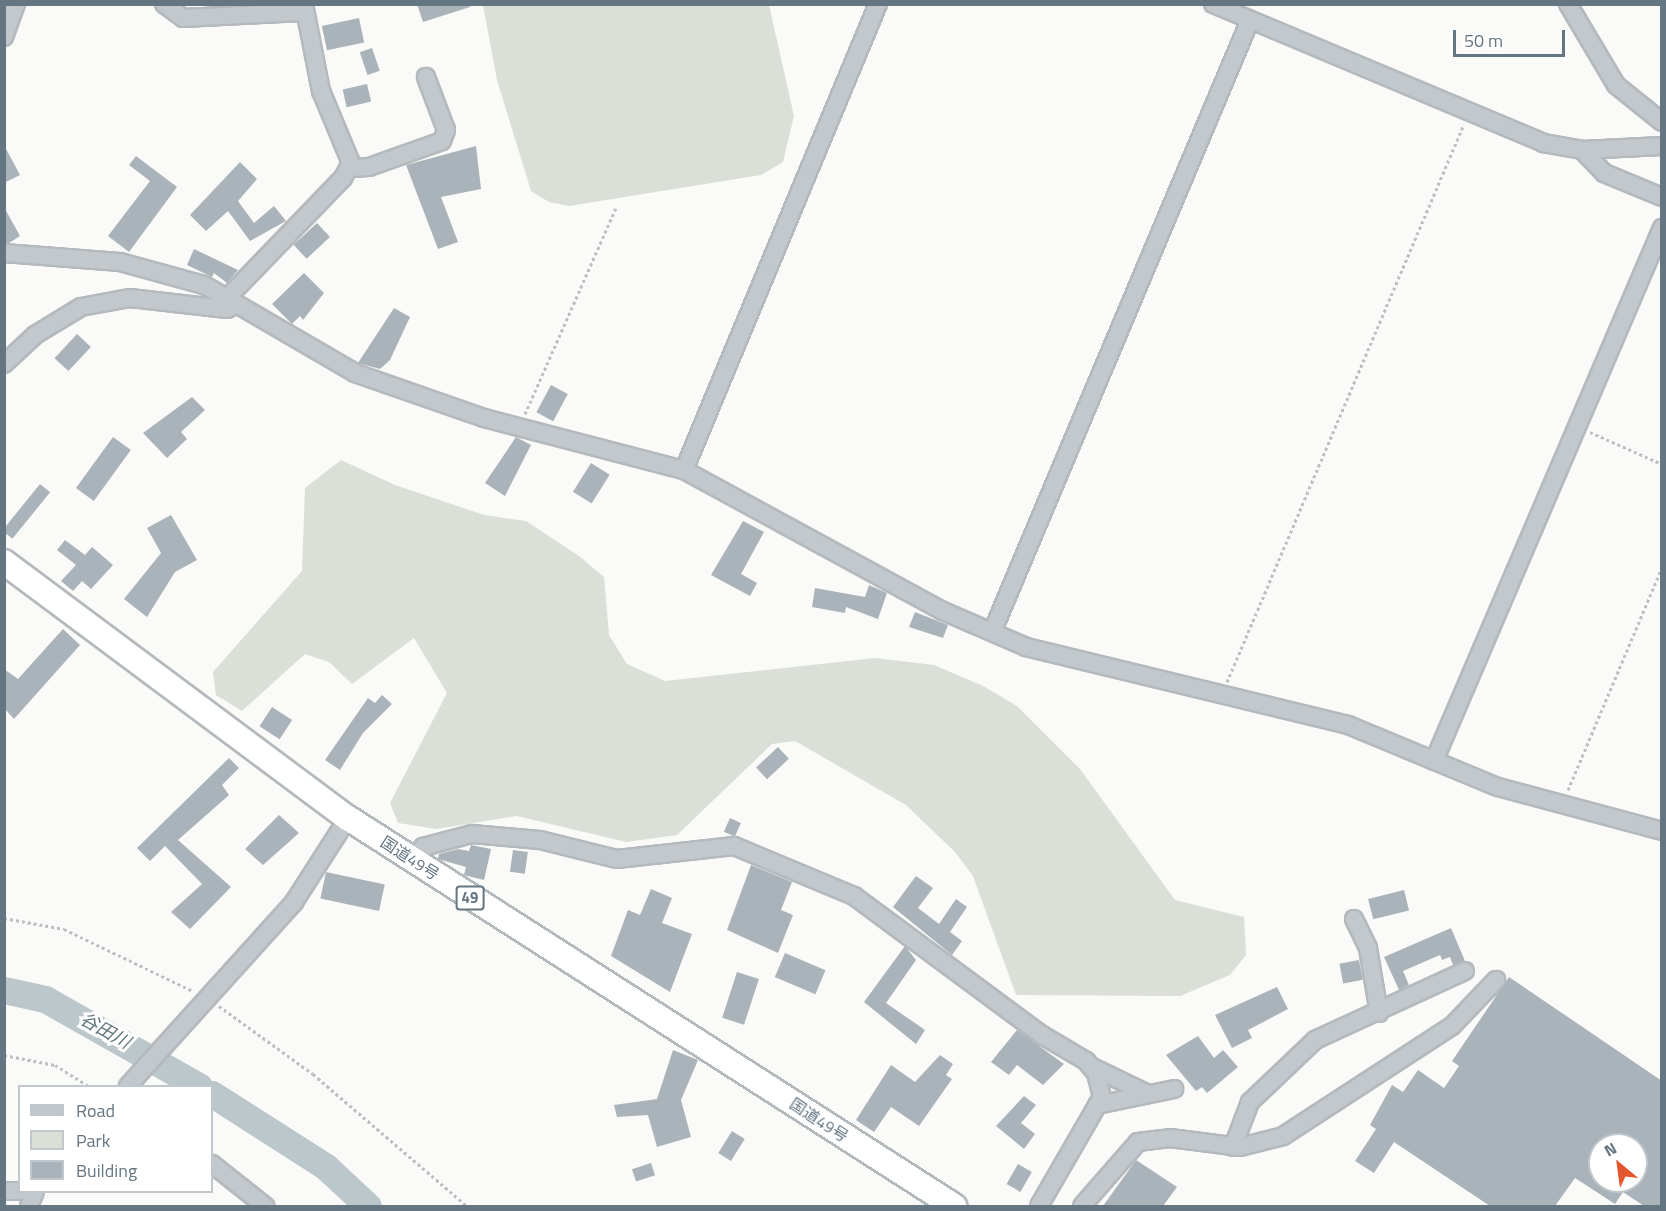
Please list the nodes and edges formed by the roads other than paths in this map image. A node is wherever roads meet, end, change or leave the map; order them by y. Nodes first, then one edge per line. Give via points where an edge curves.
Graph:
1 (16, 4) edge
2 (164, 4) edge
3 (878, 4) edge
4 (1213, 4) edge
5 (1568, 4) edge
6 (304, 8) edge
7 (1250, 20) junction
8 (4, 37) edge
9 (426, 77) dead end
10 (1662, 122) edge
11 (1662, 146) edge
12 (1582, 150) junction
13 (350, 168) junction
14 (1662, 197) edge
15 (1662, 228) edge
16 (4, 253) edge
17 (232, 301) junction
18 (4, 364) edge
19 (684, 470) junction
20 (4, 562) edge
21 (993, 630) junction
22 (1434, 761) junction
23 (348, 818) junction
24 (1662, 831) edge
25 (411, 860) junction
26 (1354, 919) dead end
27 (1465, 971) dead end
28 (1496, 980) dead end
29 (1379, 1013) junction
30 (1092, 1068) junction
31 (129, 1085) edge
32 (1174, 1089) dead end
33 (1148, 1094) junction
34 (1097, 1105) junction
35 (1233, 1147) junction
36 (213, 1165) edge
37 (265, 1206) edge
38 (954, 1206) edge
39 (1039, 1206) edge
40 (1082, 1206) edge

1 - 8 street
2 - 6 street via 183,18
3 - 19 street
4 - 7 street
5 - 10 street via 1616,85
6 - 13 street via 321,91
7 - 12 street via 1543,143
7 - 21 street
9 - 13 street via 446,130 442,141 369,167
11 - 12 street
12 - 14 street via 1604,173
13 - 17 street
15 - 22 street
16 - 17 street via 120,262 204,285
17 - 18 street via 227,309 130,298 81,307 35,335
17 - 19 street via 355,373 520,427
19 - 21 street via 943,611
20 - 23 highway, 国道49号 / 49
21 - 22 street via 1026,647 1348,725
22 - 24 street via 1498,787
23 - 25 highway, 国道49号 / 49
23 - 31 street via 294,902
25 - 30 street via 433,842 472,834 540,840 616,859 746,848 873,908
25 - 38 highway, 国道49号 / 49
26 - 29 street via 1368,948
27 - 29 street
28 - 35 street via 1452,1026 1305,1124 1259,1144
29 - 35 street via 1307,1047 1250,1102
30 - 33 street via 1124,1078
30 - 34 street via 1102,1088
32 - 33 street
33 - 34 street
34 - 39 street
35 - 40 street via 1170,1138 1138,1142
36 - 37 street

